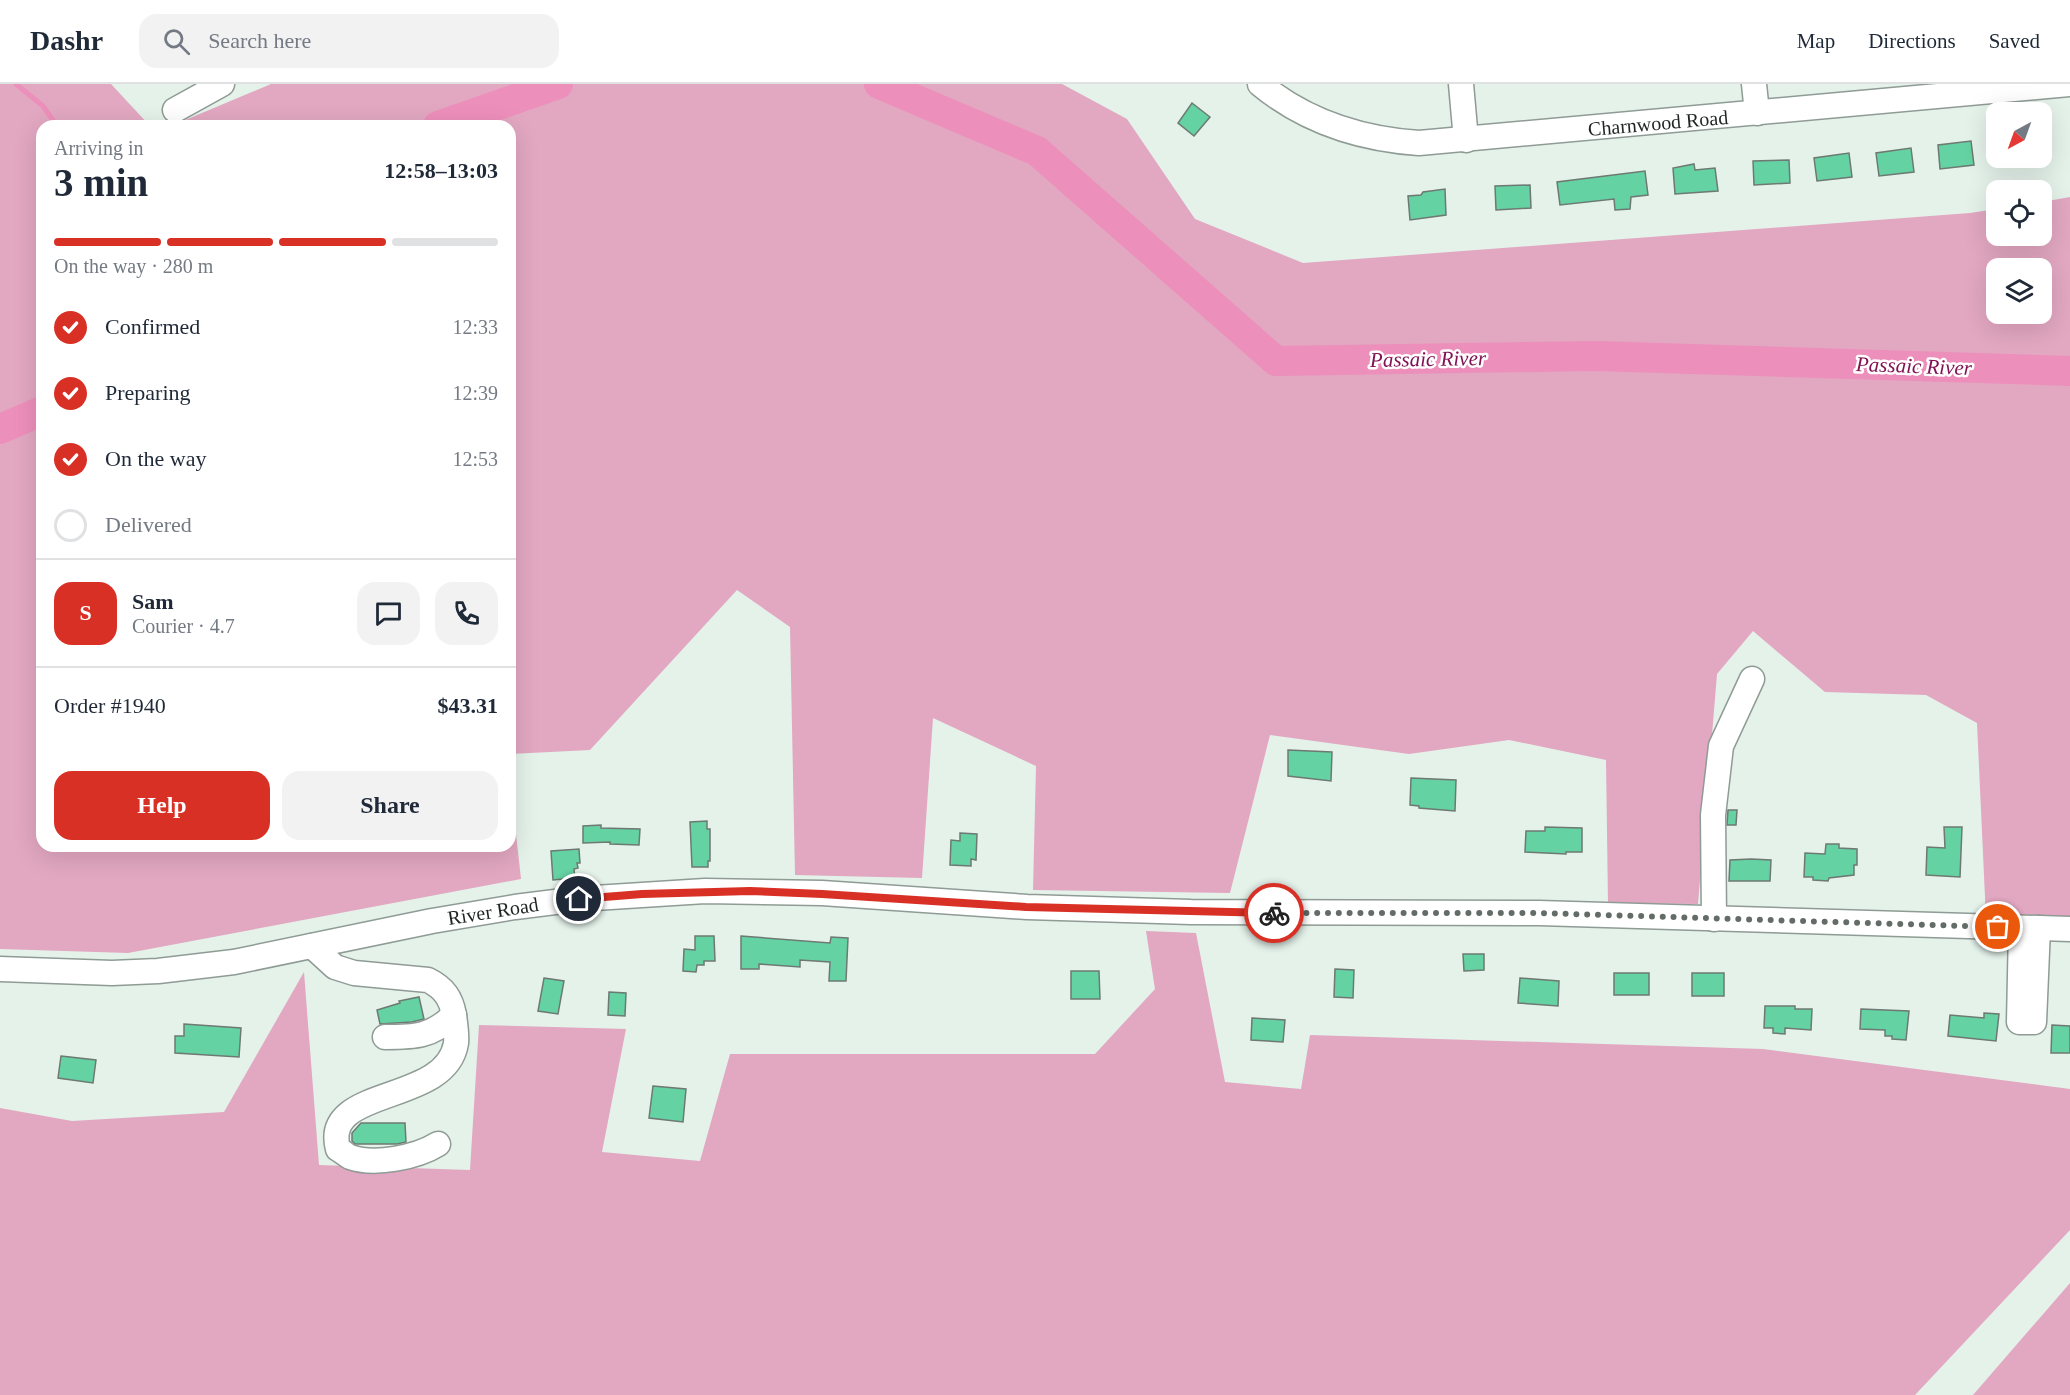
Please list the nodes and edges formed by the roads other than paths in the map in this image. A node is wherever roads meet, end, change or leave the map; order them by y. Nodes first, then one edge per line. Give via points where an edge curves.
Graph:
1 (222, 84) edge
2 (1260, 84) edge
3 (1461, 84) edge
4 (1754, 84) edge
5 (2070, 84) edge
6 (175, 110) dead end
7 (1757, 113) junction
8 (1466, 140) junction
9 (1752, 679) dead end
10 (1714, 919) junction
11 (2029, 928) junction
12 (2070, 929) edge
13 (312, 946) junction
14 (0, 969) edge
15 (454, 1016) junction
16 (2026, 1022) dead end
17 (385, 1037) dead end
18 (438, 1144) dead end

1 - 6 street
2 - 8 street, Charnwood Road via 1314,118 1365,136 1419,143
3 - 8 street
4 - 7 street
5 - 7 street, Charnwood Road
7 - 8 street, Charnwood Road
9 - 10 street via 1721,746 1713,815
10 - 11 street, River Road
10 - 13 street, River Road via 1539,913 1180,912 705,891 515,907
11 - 12 street, River Road
11 - 16 street
13 - 14 street, River Road via 234,962 159,971
13 - 15 street via 336,967 354,973 437,984 446,992
15 - 17 street via 429,1034
15 - 18 street via 456,1042 442,1069 410,1088 356,1108 340,1120 335,1138 338,1149 351,1157 368,1159 405,1157

